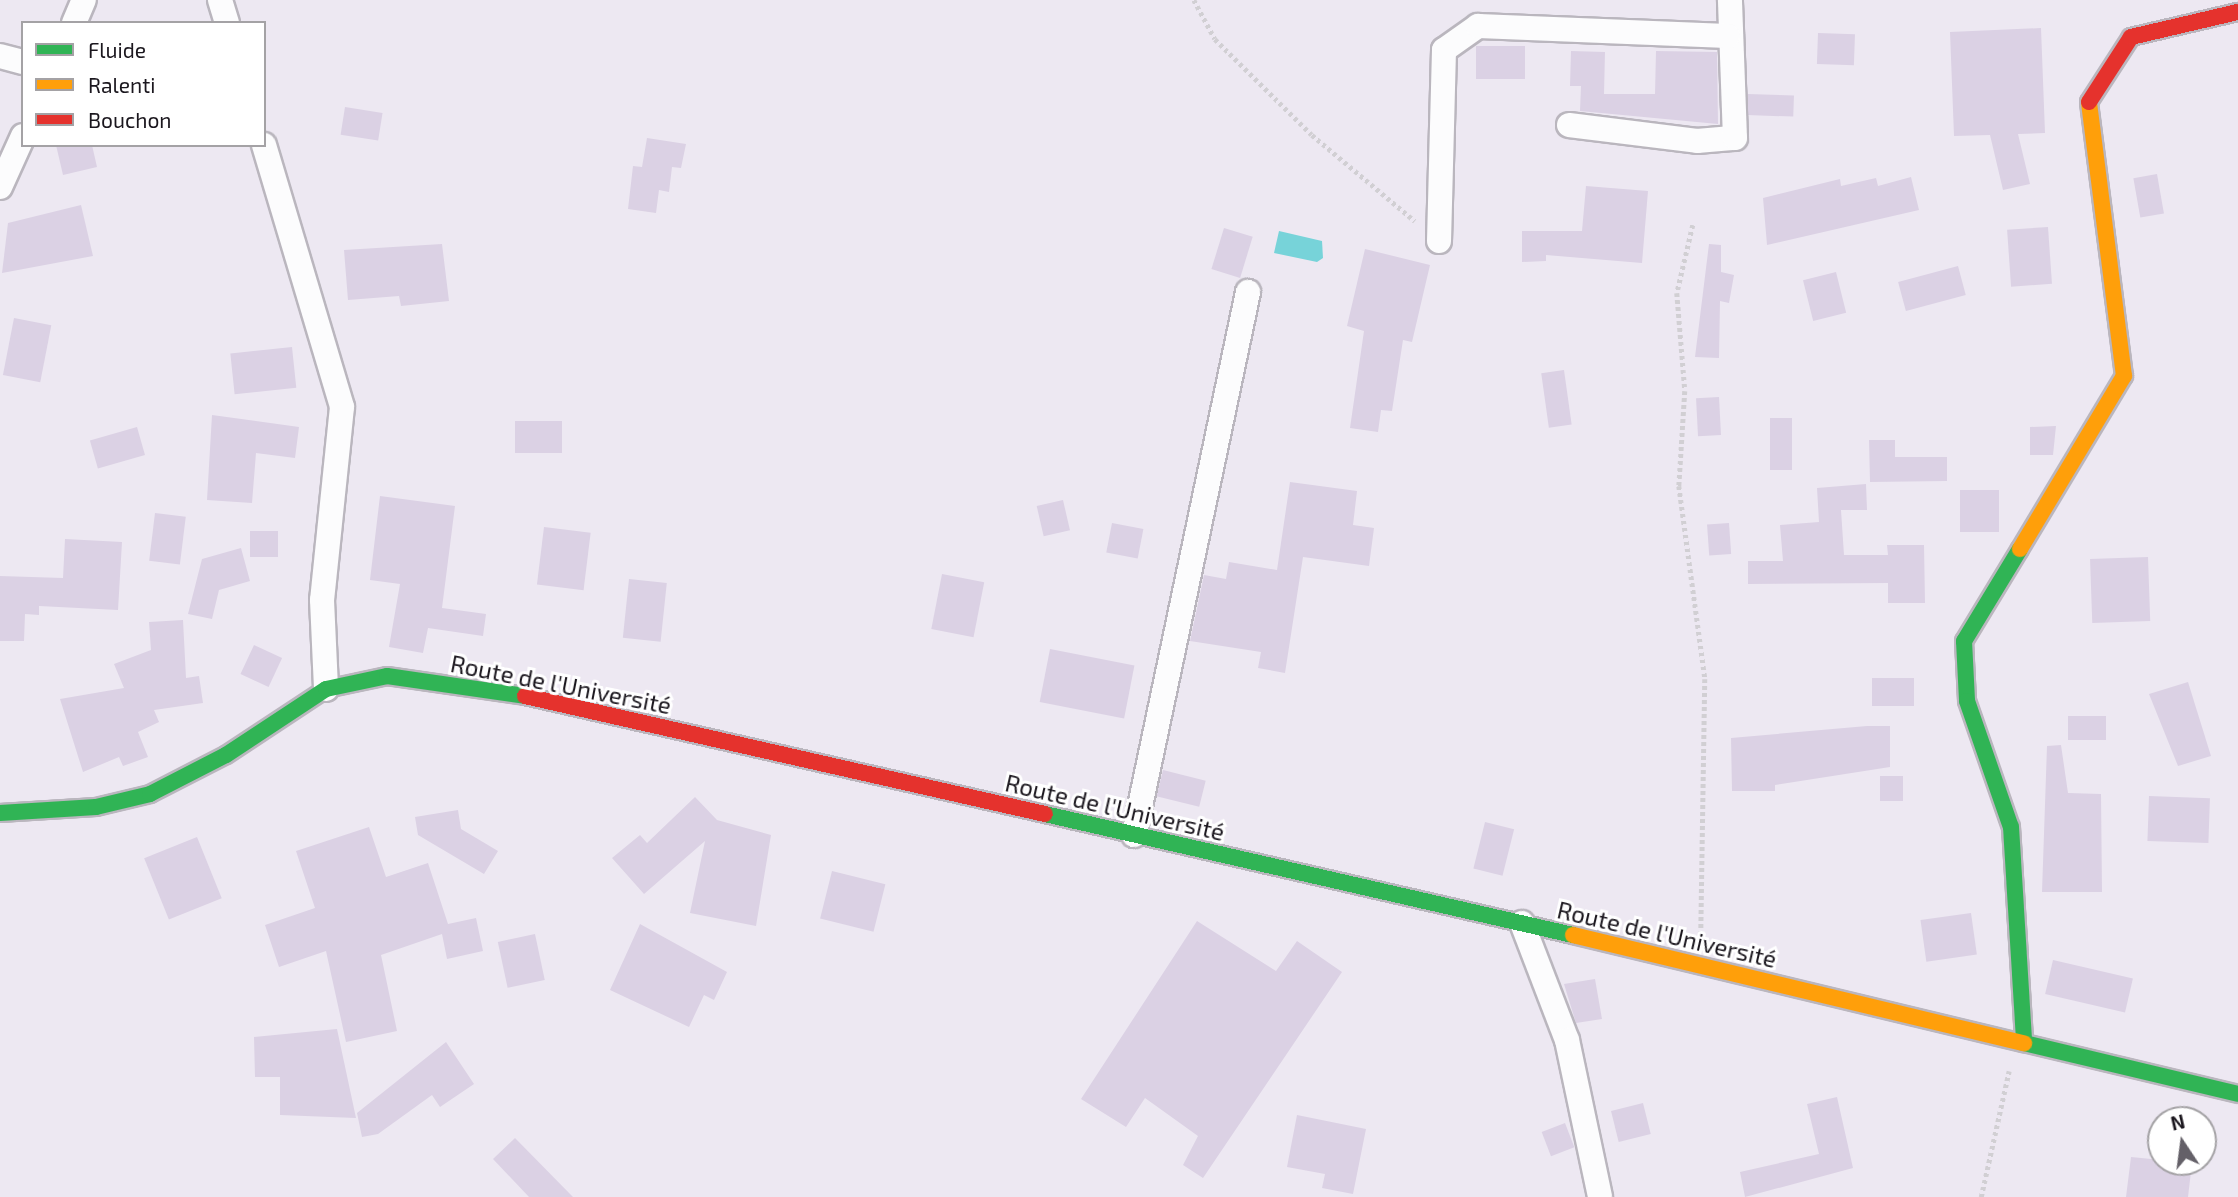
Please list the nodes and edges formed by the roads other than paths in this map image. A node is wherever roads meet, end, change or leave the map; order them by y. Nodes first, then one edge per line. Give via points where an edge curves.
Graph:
1 (84, 0) edge
2 (220, 0) edge
3 (1730, 0) edge
4 (2238, 12) edge
5 (75, 21) edge
6 (226, 21) edge
7 (1728, 36) junction
8 (0, 57) edge
9 (21, 62) edge
10 (1569, 125) dead end
11 (21, 140) edge
12 (265, 147) edge
13 (0, 187) edge
14 (1439, 241) road end
15 (1248, 292) dead end
16 (326, 689) junction
17 (0, 813) edge
18 (1135, 835) junction
19 (1522, 923) junction
20 (2019, 1040) junction
21 (2238, 1094) edge
22 (1600, 1197) edge

1 - 5 street
2 - 6 street
3 - 7 street
4 - 20 street via 2131,37 2089,99 2124,376 1964,641 1967,701 2011,827
7 - 10 street via 1735,138 1697,141
7 - 14 street via 1478,26 1466,34 1444,50
8 - 9 street
11 - 13 street
12 - 16 street via 342,407 321,600
15 - 18 street
16 - 17 street, Route de l'Université via 226,755 150,794 96,807
16 - 18 street, Route de l'Université via 387,676 525,696
18 - 19 street, Route de l'Université
19 - 20 street, Route de l'Université
19 - 22 street via 1567,1040
20 - 21 street, Route de l'Université

